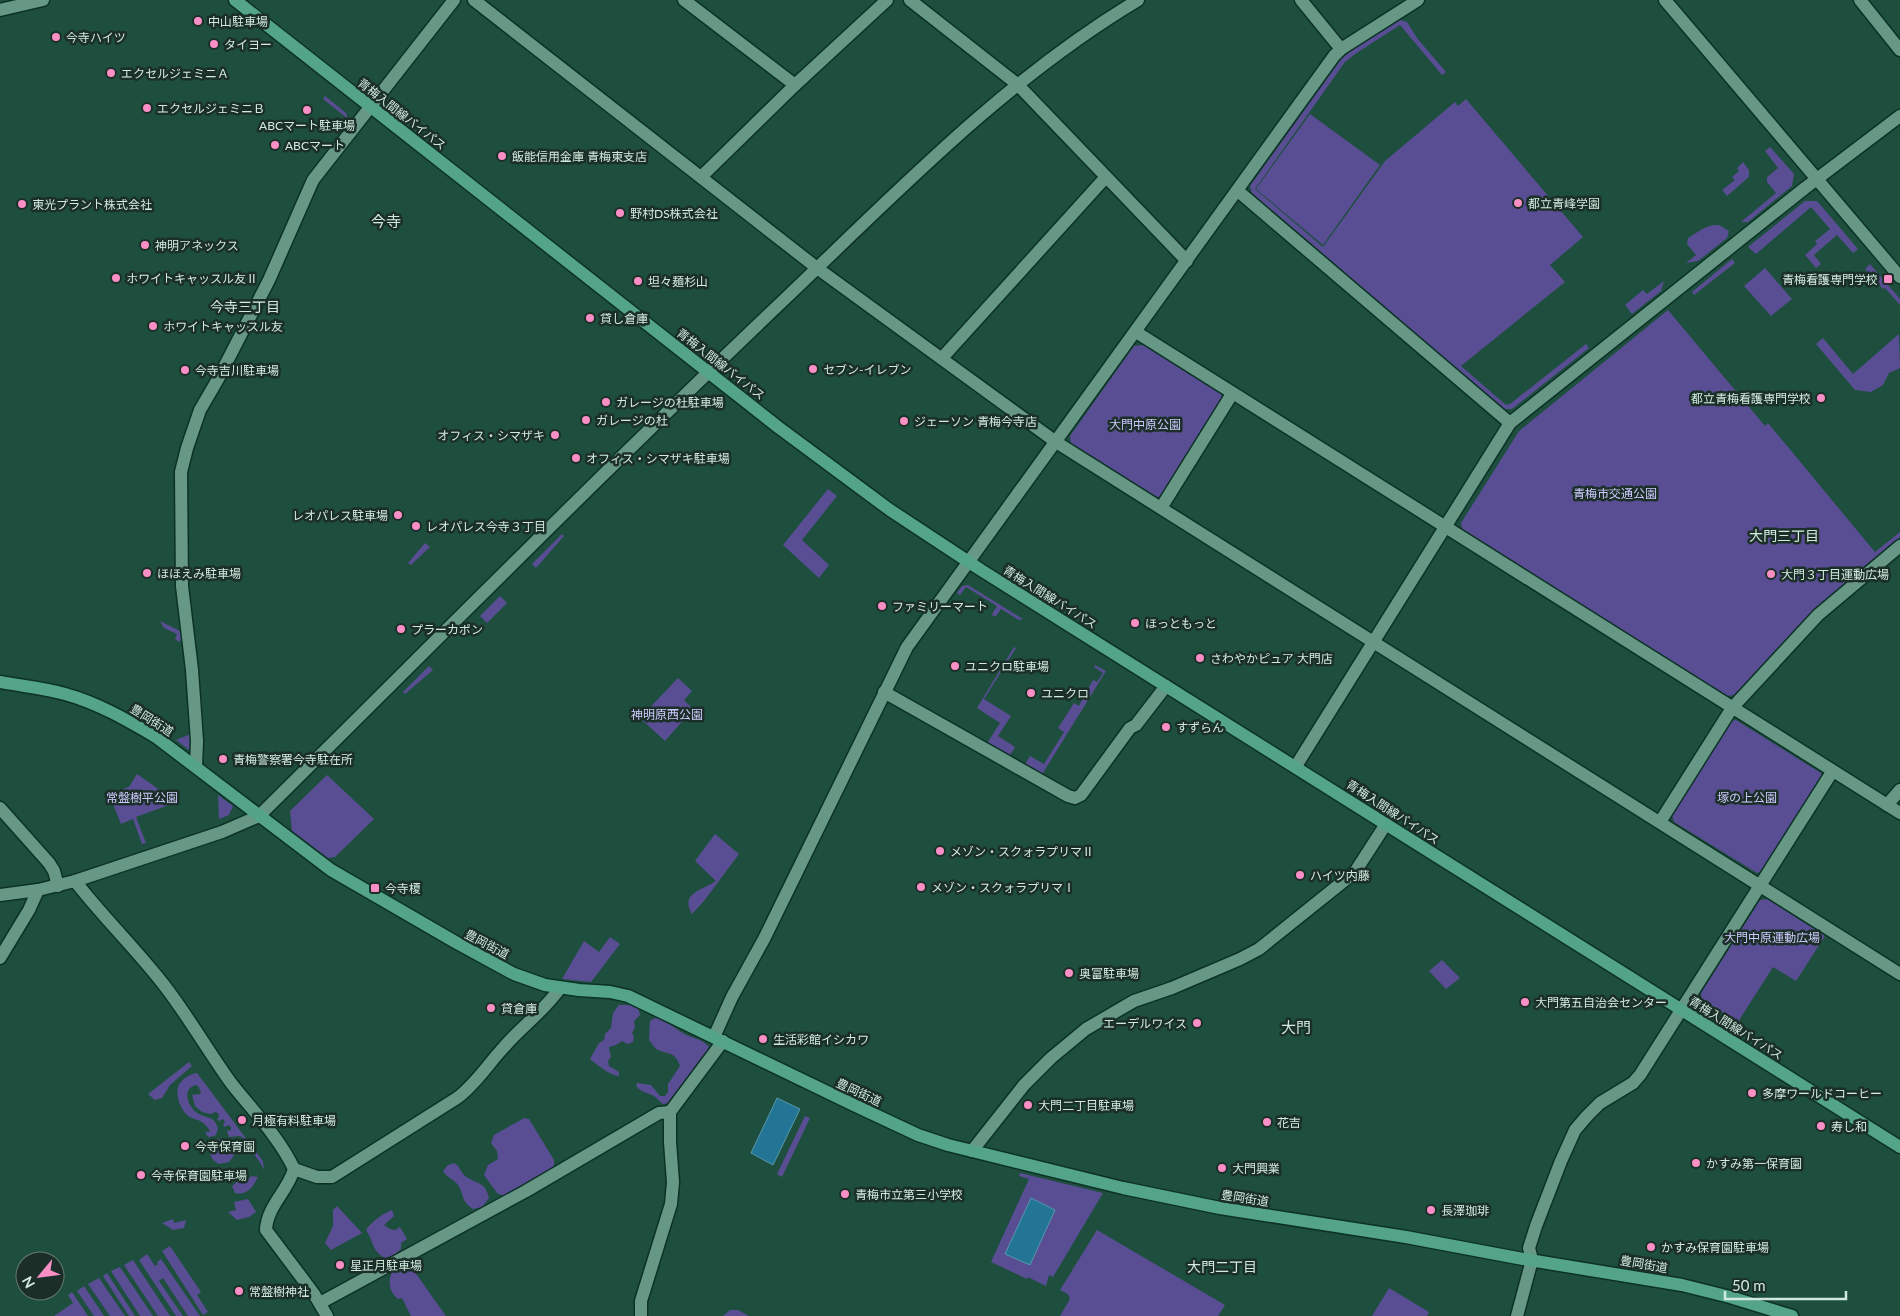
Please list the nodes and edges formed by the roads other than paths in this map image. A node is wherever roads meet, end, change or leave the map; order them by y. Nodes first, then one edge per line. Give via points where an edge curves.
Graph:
1 (43, 0) edge
2 (235, 0) edge
3 (454, 0) edge
4 (474, 0) edge
5 (684, 0) edge
6 (887, 0) edge
7 (910, 0) edge
8 (1138, 0) edge
9 (1301, 0) edge
10 (1418, 0) edge
11 (1666, 0) edge
12 (1860, 0) edge
13 (0, 10) edge
14 (1341, 49) junction
15 (1900, 50) edge
16 (1017, 84) junction
17 (795, 85) junction
18 (370, 106) junction
19 (1900, 116) edge
20 (701, 177) junction
21 (1105, 178) junction
22 (1817, 179) junction
23 (1238, 191) junction
24 (1187, 261) junction
25 (817, 268) junction
26 (1900, 277) edge
27 (1136, 332) junction
28 (942, 358) junction
29 (708, 372) junction
30 (1232, 394) junction
31 (1510, 423) junction
32 (1056, 442) junction
33 (1161, 508) junction
34 (1445, 527) junction
35 (1900, 546) edge
36 (969, 562) junction
37 (1374, 642) junction
38 (0, 682) edge
39 (1166, 686) junction
40 (884, 692) junction
41 (1732, 708) junction
42 (1296, 766) junction
43 (196, 767) junction
44 (1832, 772) junction
45 (1900, 790) edge
46 (1887, 805) junction
47 (0, 808) edge
48 (1900, 813) edge
49 (259, 816) junction
50 (1660, 822) junction
51 (1386, 824) junction
52 (75, 881) junction
53 (58, 886) junction
54 (1760, 886) junction
55 (38, 890) junction
56 (0, 895) edge
57 (0, 958) edge
58 (1900, 974) edge
59 (560, 988) junction
60 (1681, 1010) junction
61 (718, 1039) junction
62 (670, 1112) junction
63 (1900, 1147) edge
64 (972, 1151) junction
65 (294, 1169) junction
66 (1532, 1260) junction
67 (320, 1303) junction
68 (327, 1316) edge
69 (641, 1316) edge
70 (1517, 1316) edge
71 (1792, 1316) edge

1 - 13 street
2 - 18 main road, 青梅入間線バイパス
3 - 18 street
4 - 20 street
5 - 17 street
6 - 17 street
7 - 16 street
8 - 16 street
9 - 14 street
10 - 14 street
11 - 22 street
12 - 15 street
14 - 23 street
16 - 21 street
16 - 25 street via 935,155
17 - 20 street
18 - 29 main road, 青梅入間線バイパス
18 - 43 street via 313,180 269,280 200,410 187,448 181,472 182,570 192,670
19 - 22 street
20 - 25 street
21 - 24 street
21 - 28 street
22 - 26 street
22 - 31 street
23 - 24 street
23 - 31 street
24 - 27 street
25 - 28 street
25 - 29 street
27 - 30 street
27 - 32 street
28 - 32 street
29 - 36 main road, 青梅入間線バイパス via 890,510
29 - 49 street
30 - 33 street
30 - 34 street
31 - 34 street
32 - 33 street
32 - 36 street
33 - 37 street
34 - 37 street
34 - 41 street
35 - 41 street via 1818,615
36 - 39 main road, 青梅入間線バイパス
36 - 40 street via 907,647
37 - 42 street
37 - 50 street
38 - 43 main road, 豊岡街道 via 51,690 95,705 156,737
39 - 40 street via 1136,725 1130,728 1081,795 1075,798
39 - 42 main road, 青梅入間線バイパス
40 - 61 street via 762,944 732,998
41 - 44 street
41 - 50 street
42 - 51 main road, 青梅入間線バイパス
43 - 49 main road, 豊岡街道
44 - 46 street
44 - 54 street
45 - 46 street
46 - 48 street
47 - 53 street via 49,863
49 - 52 street via 222,832
49 - 59 main road, 豊岡街道 via 331,870 419,922 514,974
50 - 54 street
51 - 60 main road, 青梅入間線バイパス
51 - 64 street via 1355,872 1259,949 1134,1001 1086,1029 1024,1085
52 - 53 street
52 - 65 street via 165,986 231,1082 281,1143
53 - 55 street
54 - 58 street
54 - 60 street
55 - 56 street
55 - 57 street
59 - 61 main road, 豊岡街道 via 620,993
59 - 65 street via 550,1003 505,1045 472,1086 457,1098 332,1176 317,1177
60 - 63 main road, 青梅入間線バイパス
60 - 66 street via 1640,1075 1600,1103 1575,1130 1536,1226 1529,1248
61 - 62 street
61 - 64 main road, 豊岡街道 via 918,1135
62 - 67 street via 659,1113 519,1195
62 - 69 street via 672,1204 641,1302
64 - 66 main road, 豊岡街道 via 1191,1203
65 - 67 street via 266,1220 266,1230
66 - 70 street
66 - 71 main road, 豊岡街道 via 1696,1288
67 - 68 street

